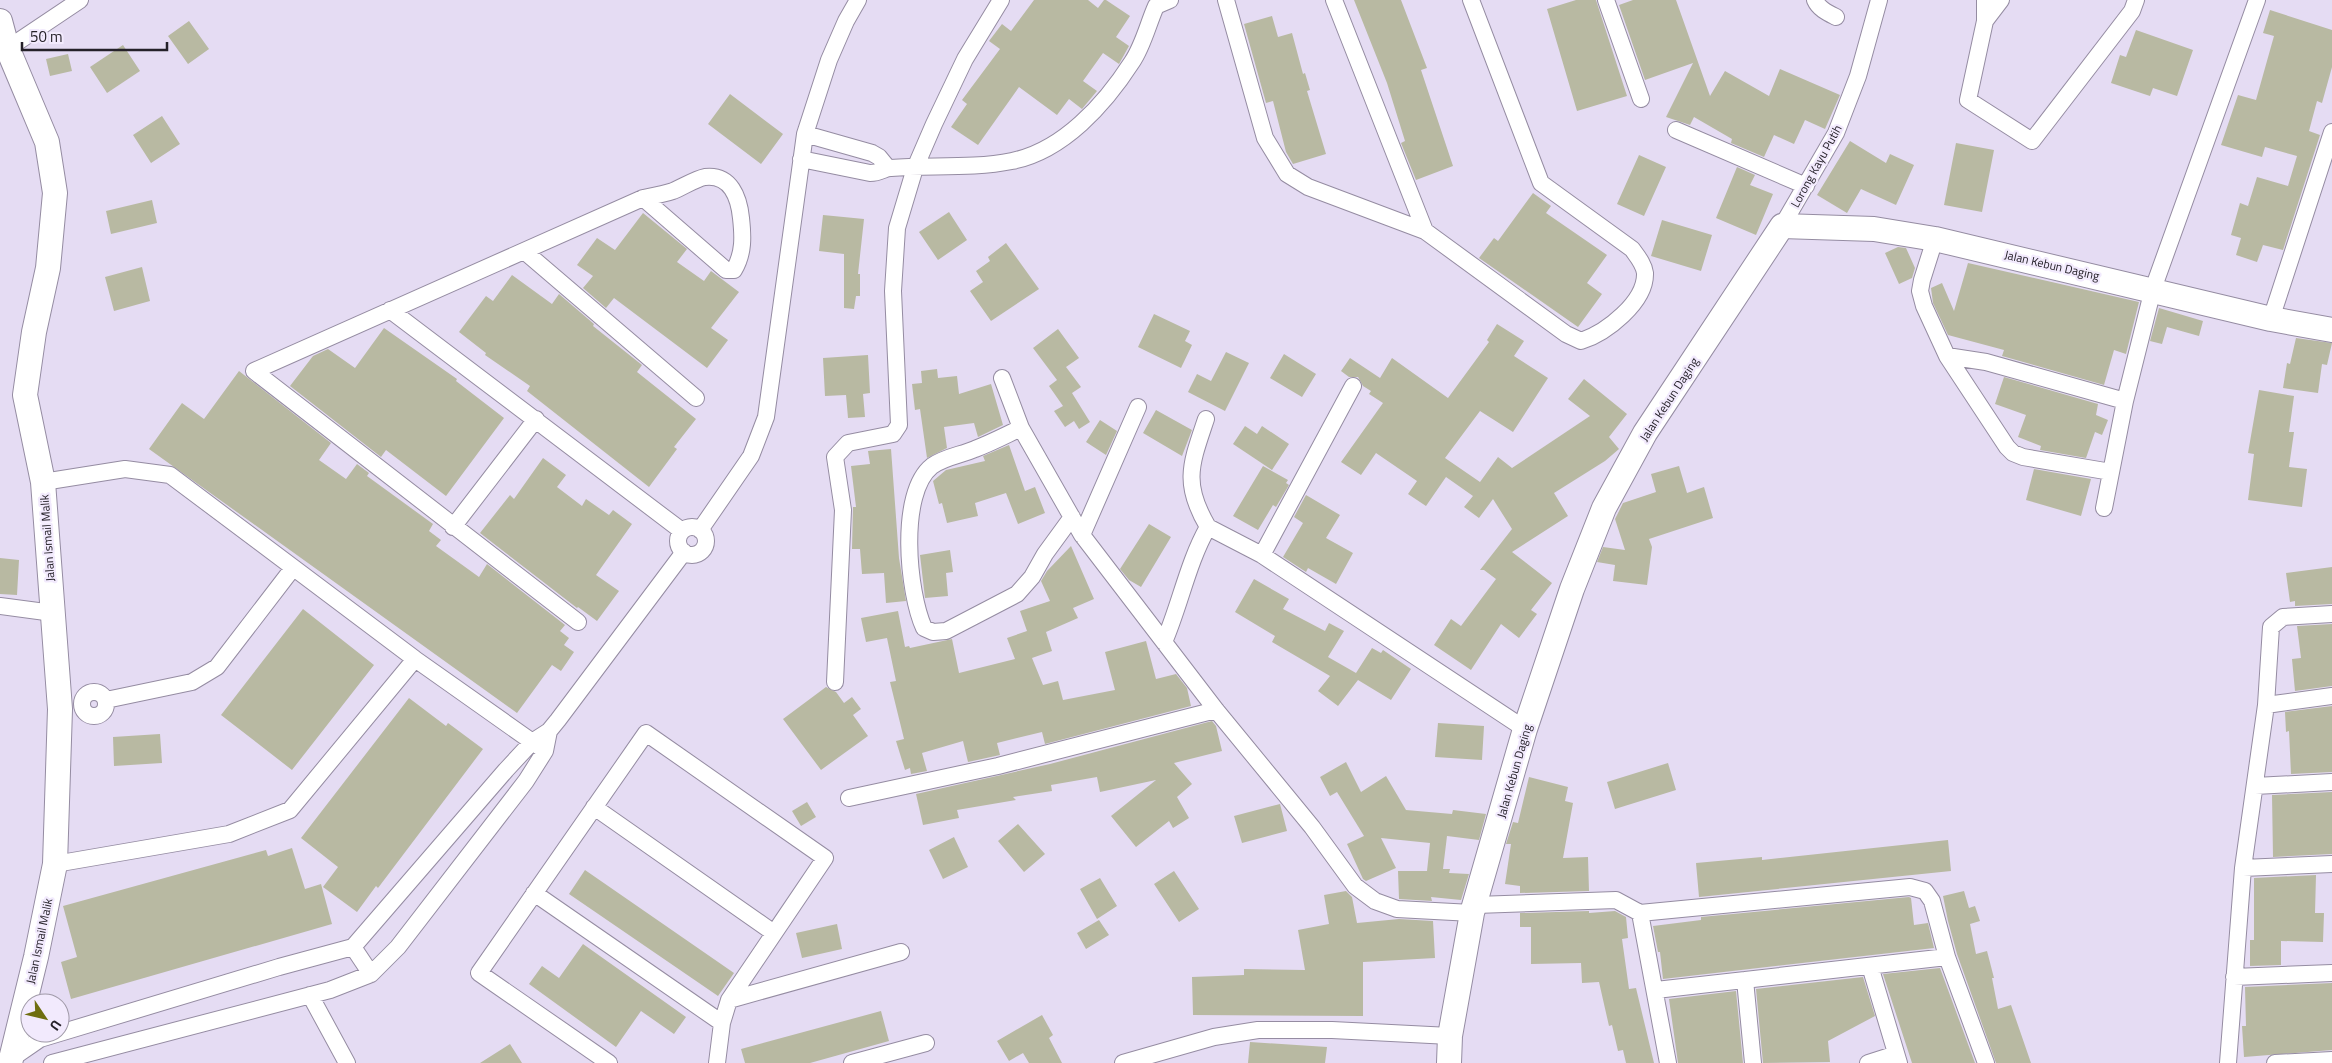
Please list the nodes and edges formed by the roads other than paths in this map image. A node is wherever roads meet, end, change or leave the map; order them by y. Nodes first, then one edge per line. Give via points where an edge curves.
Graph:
1 (80, 0) edge
2 (858, 0) edge
3 (1001, 0) edge
4 (1226, 0) edge
5 (1334, 0) edge
6 (1471, 0) edge
7 (1606, 0) edge
8 (1816, 0) edge
9 (1879, 0) edge
10 (1985, 0) edge
11 (2001, 0) edge
12 (2136, 0) edge
13 (2257, 0) edge
14 (1159, 2) edge
15 (1836, 17) dead end
16 (0, 21) edge
17 (1985, 21) junction
18 (4, 51) edge
19 (1641, 99) dead end
20 (1676, 130) dead end
21 (2332, 132) edge
22 (805, 134) junction
23 (801, 158) junction
24 (888, 168) junction
25 (915, 168) junction
26 (1806, 186) junction
27 (643, 198) junction
28 (1782, 226) junction
29 (1425, 232) junction
30 (1935, 239) junction
31 (524, 251) junction
32 (2153, 289) junction
33 (390, 310) junction
34 (2270, 319) junction
35 (2332, 330) edge
36 (1947, 356) junction
37 (1002, 378) dead end
38 (1353, 386) dead end
39 (696, 398) dead end
40 (2125, 400) junction
41 (1138, 407) dead end
42 (536, 419) junction
43 (1206, 419) dead end
44 (1021, 428) junction
45 (2111, 472) junction
46 (43, 482) junction
47 (2104, 508) dead end
48 (1072, 517) junction
49 (454, 527) junction
50 (1208, 527) junction
51 (700, 530) junction
52 (682, 532) junction
53 (1082, 535) junction
54 (684, 552) junction
55 (1262, 555) junction
56 (294, 568) junction
57 (0, 606) edge
58 (53, 613) junction
59 (2332, 614) edge
60 (578, 622) dead end
61 (1164, 642) junction
62 (415, 659) junction
63 (835, 682) dead end
64 (2332, 696) edge
65 (2266, 705) junction
66 (71, 708) junction
67 (1216, 710) junction
68 (1525, 729) junction
69 (538, 746) junction
70 (2332, 782) edge
71 (2255, 786) junction
72 (849, 798) dead end
73 (594, 807) junction
74 (55, 864) junction
75 (2332, 864) edge
76 (2243, 868) junction
77 (534, 893) junction
78 (1474, 909) junction
79 (1640, 913) junction
80 (774, 933) junction
81 (353, 947) junction
82 (901, 952) dead end
83 (1947, 957) junction
84 (1870, 966) junction
85 (2332, 973) edge
86 (371, 974) junction
87 (2234, 977) junction
88 (1745, 980) junction
89 (1656, 990) junction
90 (310, 995) junction
91 (729, 1000) junction
92 (722, 1023) junction
93 (1450, 1036) junction
94 (926, 1043) dead end
95 (1897, 1058) edge
96 (12, 1060) edge
97 (2332, 1060) edge
98 (52, 1063) edge
99 (347, 1063) edge
100 (609, 1063) edge
101 (717, 1063) edge
102 (852, 1063) edge
103 (1123, 1063) edge
104 (1449, 1063) edge
105 (1668, 1063) edge
106 (1753, 1063) edge
107 (1868, 1063) edge
108 (1986, 1063) edge
109 (2228, 1063) edge
110 (2275, 1063) edge

1 - 18 street
2 - 22 street via 829,60
3 - 25 street via 965,59
4 - 29 street via 1265,138 1287,174 1308,187
5 - 29 street
6 - 29 street via 1541,184 1632,249 1645,272 1643,288 1624,314 1602,332 1581,341 1566,334
7 - 19 street
8 - 15 street via 1817,5
9 - 26 street, Lorong Kayu Putih via 1858,76 1836,133
10 - 17 street
11 - 17 street
12 - 17 street via 2132,11 2032,141 1968,100
13 - 32 street
14 - 25 street via 1133,61 1068,136 1041,152 1012,161
16 - 18 street, Jalan Ismail Malik
18 - 46 street, Jalan Ismail Malik via 46,142 55,192 48,268 25,396
20 - 26 street
21 - 34 street
22 - 23 street
22 - 24 street via 872,153
23 - 24 street via 870,173 880,173
23 - 51 street via 766,417 751,456
24 - 25 street
25 - 63 street via 897,228 894,282 899,425 893,434 848,443 835,457 843,510
26 - 28 street, Lorong Kayu Putih
27 - 27 street via 673,191 705,177 720,179 733,188 740,205 744,238 734,270 726,270
27 - 31 street
28 - 30 street, Jalan Kebun Daging via 1874,229
28 - 68 street, Jalan Kebun Daging via 1645,433 1604,508 1572,589
30 - 32 street, Jalan Kebun Daging
30 - 36 street via 1920,291
31 - 33 street
31 - 39 street
32 - 34 street, Jalan Kebun Daging
32 - 40 street
33 - 42 street
33 - 49 street via 254,371
34 - 35 street, Jalan Kebun Daging
36 - 40 street via 1986,362
36 - 45 street via 2013,453
37 - 44 street
38 - 55 street
40 - 45 street
41 - 53 street
42 - 49 street
42 - 52 street
43 - 50 street via 1195,453 1190,484 1193,499
44 - 48 street
44 - 48 street via 947,458 924,474 909,529 911,585 924,628 933,632 946,631 1016,594 1032,577
45 - 47 street
46 - 56 street via 125,469 170,475
46 - 58 street, Jalan Ismail Malik
48 - 53 street
49 - 60 street
50 - 55 street
50 - 61 street via 1197,547
51 - 52 street via 691,527
51 - 54 street via 706,542 702,551 693,555
52 - 54 street via 679,545
53 - 61 street
54 - 69 street
55 - 68 street
56 - 62 street
56 - 66 street via 217,667 192,682 106,700 94,692
57 - 58 street
58 - 66 street, Jalan Ismail Malik
59 - 65 street via 2283,618 2271,627
61 - 67 street
62 - 69 street
62 - 74 street via 290,810 229,834
64 - 65 street
65 - 71 street
66 - 74 street, Jalan Ismail Malik
67 - 72 street via 998,766
67 - 78 street via 1312,827 1355,886 1375,901 1397,909
68 - 78 street, Jalan Kebun Daging
69 - 81 street
69 - 86 street via 526,781 398,947
70 - 71 street
71 - 76 street
73 - 77 street
73 - 80 street
73 - 80 street via 646,733 654,738 825,858
74 - 96 street, Jalan Ismail Malik
75 - 76 street
76 - 87 street
77 - 92 street
77 - 100 street via 479,973
78 - 79 street via 1616,900
78 - 93 street, Jalan Kebun Daging
79 - 83 street via 1910,887 1926,891 1932,901
79 - 89 street
80 - 91 street
81 - 86 street
81 - 96 street via 40,1039
82 - 91 street
83 - 84 street
83 - 108 street
84 - 88 street
84 - 95 street
85 - 87 street
86 - 90 street
87 - 109 street
88 - 89 street
88 - 106 street
89 - 105 street
90 - 98 street
90 - 99 street
91 - 92 street
92 - 101 street
93 - 103 street via 1258,1030 1214,1037
93 - 104 street, Jalan Kebun Daging
94 - 102 street
95 - 107 street
97 - 110 street

